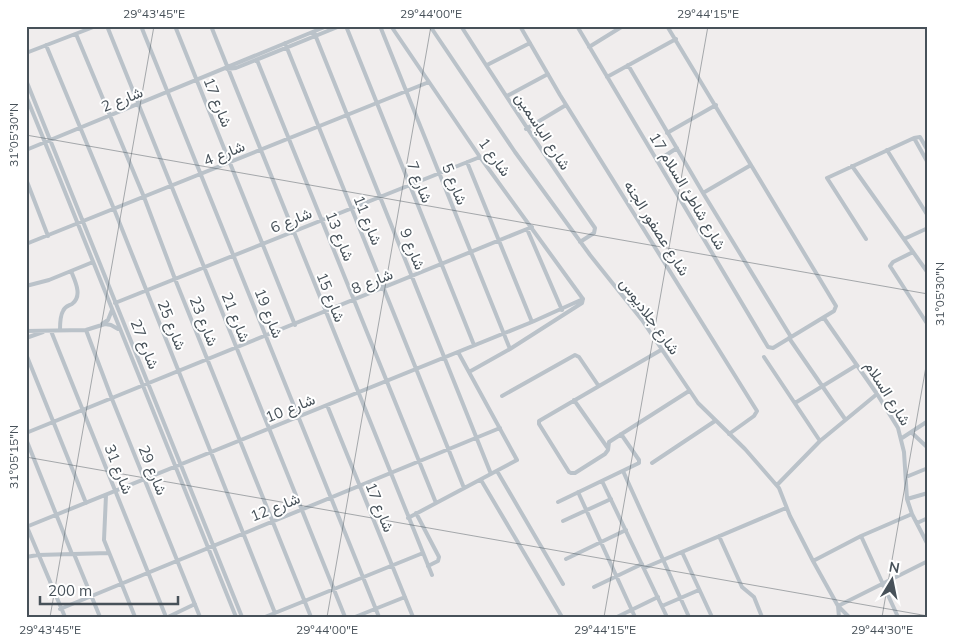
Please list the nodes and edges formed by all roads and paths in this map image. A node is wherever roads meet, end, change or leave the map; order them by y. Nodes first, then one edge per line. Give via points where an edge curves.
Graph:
1 (96, 26) edge
2 (107, 26) edge
3 (141, 26) edge
4 (176, 26) edge
5 (211, 26) edge
6 (327, 26) edge
7 (340, 26) edge
8 (346, 26) edge
9 (380, 26) edge
10 (390, 26) edge
11 (430, 26) edge
12 (461, 26) edge
13 (520, 26) edge
14 (576, 26) edge
15 (623, 26) edge
16 (667, 26) edge
17 (76, 34) junction
18 (315, 34) junction
19 (676, 39) junction
20 (530, 43) junction
21 (46, 45) junction
22 (286, 46) junction
23 (589, 47) junction
24 (26, 53) edge
25 (257, 60) junction
26 (487, 65) junction
27 (628, 65) junction
28 (227, 69) junction
29 (548, 74) junction
30 (607, 77) junction
31 (26, 80) edge
32 (197, 81) junction
33 (429, 82) junction
34 (407, 91) junction
35 (168, 93) junction
36 (26, 96) edge
37 (507, 96) junction
38 (377, 103) junction
39 (139, 104) junction
40 (566, 105) junction
41 (716, 105) junction
42 (347, 115) junction
43 (110, 116) junction
44 (318, 127) junction
45 (80, 128) junction
46 (526, 129) junction
47 (668, 133) junction
48 (914, 138) junction
49 (289, 139) junction
50 (50, 140) junction
51 (45, 143) junction
52 (677, 148) junction
53 (26, 150) edge
54 (260, 150) junction
55 (887, 150) junction
56 (928, 151) edge
57 (480, 157) junction
58 (657, 161) junction
59 (230, 162) junction
60 (466, 162) junction
61 (928, 163) edge
62 (751, 165) junction
63 (852, 166) junction
64 (438, 173) junction
65 (200, 174) junction
66 (26, 179) edge
67 (410, 185) junction
68 (171, 186) junction
69 (703, 193) junction
70 (380, 196) junction
71 (144, 197) junction
72 (351, 208) junction
73 (114, 209) junction
74 (928, 216) edge
75 (321, 220) junction
76 (81, 222) junction
77 (532, 227) junction
78 (928, 228) edge
79 (527, 229) junction
80 (292, 232) junction
81 (48, 236) junction
82 (866, 239) dead end
83 (904, 239) junction
84 (499, 241) junction
85 (580, 242) junction
86 (26, 244) edge
87 (263, 244) junction
88 (913, 252) junction
89 (471, 253) junction
90 (233, 256) junction
91 (93, 262) junction
92 (441, 264) junction
93 (204, 268) junction
94 (71, 271) junction
95 (928, 273) edge
96 (412, 276) junction
97 (175, 279) junction
98 (26, 286) edge
99 (383, 289) junction
100 (146, 291) junction
101 (583, 299) junction
102 (354, 300) junction
103 (116, 303) junction
104 (110, 305) junction
105 (112, 310) junction
106 (562, 310) junction
107 (325, 312) junction
108 (824, 318) junction
109 (532, 322) junction
110 (295, 324) junction
111 (928, 325) edge
112 (100, 326) junction
113 (60, 330) junction
114 (86, 330) junction
115 (120, 330) junction
116 (26, 331) edge
117 (48, 331) junction
118 (504, 334) junction
119 (266, 336) junction
120 (26, 338) edge
121 (790, 338) junction
122 (474, 345) junction
123 (237, 348) junction
124 (510, 349) junction
125 (661, 350) junction
126 (458, 352) junction
127 (26, 354) edge
128 (444, 357) junction
129 (764, 357) dead end
130 (208, 360) junction
131 (857, 365) junction
132 (415, 369) junction
133 (178, 372) junction
134 (469, 372) junction
135 (386, 381) junction
136 (149, 384) junction
137 (598, 385) junction
138 (143, 386) junction
139 (822, 386) junction
140 (689, 391) junction
141 (357, 393) junction
142 (877, 394) junction
143 (502, 396) dead end
144 (112, 399) junction
145 (574, 400) junction
146 (795, 403) junction
147 (327, 406) junction
148 (83, 410) junction
149 (299, 417) junction
150 (845, 419) junction
151 (715, 421) junction
152 (928, 421) edge
153 (54, 422) junction
154 (269, 428) junction
155 (500, 428) junction
156 (911, 432) junction
157 (26, 433) edge
158 (620, 434) junction
159 (729, 434) junction
160 (477, 438) junction
161 (902, 438) junction
162 (26, 439) edge
163 (240, 441) junction
164 (820, 441) junction
165 (608, 448) junction
166 (928, 448) edge
167 (448, 450) junction
168 (211, 453) junction
169 (419, 461) junction
170 (652, 463) dead end
171 (181, 465) junction
172 (174, 468) junction
173 (928, 468) edge
174 (497, 471) junction
175 (623, 471) junction
176 (390, 473) junction
177 (492, 474) junction
178 (906, 477) junction
179 (144, 480) junction
180 (481, 480) junction
181 (602, 481) junction
182 (776, 485) junction
183 (359, 486) junction
184 (464, 488) junction
185 (116, 491) junction
186 (578, 492) junction
187 (928, 492) edge
188 (106, 495) junction
189 (331, 497) junction
190 (907, 499) junction
191 (611, 500) junction
192 (558, 502) dead end
193 (86, 503) junction
194 (436, 503) junction
195 (786, 508) junction
196 (302, 509) junction
197 (586, 511) junction
198 (416, 513) junction
199 (912, 514) junction
200 (57, 515) junction
201 (408, 518) junction
202 (928, 518) edge
203 (272, 521) junction
204 (564, 521) dead end
205 (917, 523) junction
206 (27, 526) edge
207 (626, 530) junction
208 (243, 533) junction
209 (719, 536) junction
210 (861, 536) junction
211 (600, 543) junction
212 (928, 544) edge
213 (213, 546) junction
214 (208, 548) junction
215 (682, 552) junction
216 (109, 553) junction
217 (423, 553) junction
218 (73, 554) junction
219 (38, 555) junction
220 (26, 557) edge
221 (566, 559) dead end
222 (178, 560) junction
223 (663, 560) junction
224 (813, 561) junction
225 (928, 561) edge
226 (392, 566) junction
227 (428, 566) junction
228 (643, 566) junction
229 (148, 572) junction
230 (432, 575) dead end
231 (363, 577) junction
232 (616, 577) junction
233 (122, 583) junction
234 (881, 583) junction
235 (564, 584) dead end
236 (594, 587) dead end
237 (333, 589) junction
238 (699, 590) junction
239 (91, 596) junction
240 (405, 596) junction
241 (658, 597) junction
242 (681, 598) junction
243 (305, 601) junction
244 (195, 604) junction
245 (662, 606) junction
246 (838, 606) junction
247 (376, 608) junction
248 (60, 609) junction
249 (632, 610) junction
250 (275, 613) junction
251 (65, 617) edge
252 (100, 617) edge
253 (135, 617) edge
254 (167, 617) edge
255 (200, 617) edge
256 (236, 617) edge
257 (242, 617) edge
258 (266, 617) edge
259 (311, 617) edge
260 (345, 617) edge
261 (355, 617) edge
262 (379, 617) edge
263 (413, 617) edge
264 (562, 617) edge
265 (617, 617) edge
266 (635, 617) edge
267 (667, 617) edge
268 (689, 617) edge
269 (712, 617) edge
270 (762, 617) edge
271 (839, 617) edge
272 (849, 617) edge
273 (898, 617) edge

1 - 17 street
2 - 39 street, شارع 21
3 - 35 street, شارع 19
4 - 32 street, شارع 17
5 - 28 street, شارع 15
6 - 18 street, شارع 2
7 - 18 street, شارع 2
8 - 38 street, شارع 7
9 - 34 street, شارع 5
10 - 33 street, شارع 1
11 - 85 street, شارع جلاديوس
12 - 26 street, شارع الياسمين
13 - 20 street, شارع عصفور الجنه
14 - 23 street, شارع شاطئ السلام 17
15 - 23 street
16 - 19 street
17 - 21 street
17 - 43 street, شارع 23
18 - 22 street, شارع 2
18 - 42 street, شارع 9
19 - 27 street
19 - 41 street
20 - 26 street
20 - 29 street, شارع عصفور الجنه
21 - 24 street
21 - 45 street, شارع 25
22 - 25 street, شارع 2
22 - 28 street, شارع 2
22 - 44 street, شارع 11
23 - 30 street, شارع شاطئ السلام 17
25 - 28 street, شارع 2
25 - 49 street, شارع 13
26 - 37 street, شارع الياسمين
27 - 30 street
27 - 47 street
28 - 32 street, شارع 2
28 - 54 street, شارع 15
29 - 37 street
29 - 40 street, شارع عصفور الجنه
30 - 58 street, شارع شاطئ السلام 17
31 - 50 street, شارع 27
32 - 35 street, شارع 2
32 - 59 street, شارع 17
33 - 34 street, شارع 4
33 - 57 street, شارع 1
34 - 38 street, شارع 4
34 - 64 street, شارع 5
35 - 39 street, شارع 2
35 - 65 street, شارع 19
36 - 51 street, شارع 27
37 - 46 street, شارع الياسمين
38 - 42 street, شارع 4
38 - 67 street, شارع 7
39 - 43 street, شارع 2
39 - 68 street, شارع 21
40 - 46 street
40 - 159 street, شارع عصفور الجنه via 757,411
41 - 47 street
41 - 62 street
42 - 44 street, شارع 4
42 - 70 street, شارع 9
43 - 45 street, شارع 2
43 - 71 street, شارع 23
44 - 49 street, شارع 4
44 - 72 street, شارع 11
45 - 50 street, شارع 2
45 - 73 street, شارع 25
46 - 85 street, شارع الياسمين via 595,228 594,233
47 - 52 street
48 - 55 street
48 - 56 street via 920,137
48 - 61 street
49 - 54 street, شارع 4
49 - 75 street, شارع 13
50 - 51 street, شارع 2
50 - 76 street, شارع 27
51 - 53 street, شارع 2
51 - 76 street, شارع 27
52 - 58 street
52 - 69 street
54 - 59 street, شارع 4
54 - 80 street, شارع 15
55 - 63 street
55 - 74 street
57 - 60 street, شارع 6
57 - 77 street, شارع 1
58 - 121 street, شارع شاطئ السلام 17 via 768,347 773,348
59 - 65 street, شارع 4
59 - 87 street, شارع 17
60 - 64 street, شارع 6
60 - 84 street
62 - 69 street
62 - 108 street via 836,306
63 - 82 street via 827,180
63 - 83 street
64 - 67 street, شارع 6
64 - 89 street, شارع 5
65 - 68 street, شارع 4
65 - 90 street, شارع 19
66 - 81 street
67 - 70 street, شارع 6
67 - 92 street, شارع 7
68 - 71 street, شارع 4
68 - 93 street, شارع 21
69 - 121 street
70 - 72 street, شارع 6
70 - 96 street, شارع 9
71 - 73 street, شارع 4
71 - 97 street, شارع 23
72 - 75 street, شارع 6
72 - 99 street, شارع 11
73 - 76 street, شارع 4
73 - 100 street, شارع 25
75 - 80 street, شارع 6
75 - 102 street, شارع 13
76 - 81 street, شارع 4
76 - 91 street, شارع 27
76 - 103 street, شارع 27
77 - 79 street, شارع 8
77 - 101 street, شارع 1
78 - 83 street
79 - 84 street, شارع 8
79 - 106 street
80 - 87 street, شارع 6
80 - 107 street, شارع 15
81 - 86 street, شارع 4
83 - 88 street
84 - 89 street, شارع 8
84 - 109 street
85 - 125 street, شارع جلاديوس via 642,320
87 - 90 street, شارع 6
87 - 110 street, شارع 17
88 - 95 street
88 - 111 street via 890,266
89 - 92 street, شارع 8
89 - 118 street, شارع 5
90 - 93 street, شارع 6
90 - 119 street, شارع 19
91 - 94 street
91 - 104 street, شارع 27
92 - 96 street, شارع 8
92 - 122 street, شارع 7
93 - 97 street, شارع 6
93 - 123 street, شارع 21
94 - 98 street
94 - 113 street via 78,288 77,297 62,312
96 - 99 street, شارع 8
96 - 128 street, شارع 9
97 - 100 street, شارع 6
97 - 130 street, شارع 23
99 - 102 street, شارع 8
99 - 132 street, شارع 11
100 - 103 street, شارع 6
100 - 133 street, شارع 25
101 - 106 street, شارع 10
101 - 124 street via 582,303
102 - 107 street, شارع 8
102 - 135 street, شارع 13
103 - 104 street, شارع 6
103 - 136 street, شارع 27
104 - 105 street, شارع 27
105 - 112 street via 108,320
105 - 115 street, شارع 27
106 - 109 street, شارع 10
107 - 110 street, شارع 8
107 - 141 street, شارع 15
108 - 121 street
108 - 131 street, شارع السلام
109 - 118 street, شارع 10
110 - 119 street, شارع 8
112 - 114 street
112 - 115 street via 111,325
113 - 114 street
113 - 117 street
114 - 144 street, شارع 29
115 - 138 street, شارع 27
116 - 117 street
117 - 120 street
117 - 148 street, شارع 31
118 - 122 street, شارع 10
118 - 124 street, شارع 5
119 - 123 street, شارع 8
119 - 149 street, شارع 19
121 - 139 street
122 - 126 street, شارع 10
123 - 130 street, شارع 8
123 - 154 street, شارع 21
124 - 134 street
125 - 137 street
125 - 140 street, شارع جلاديوس
126 - 128 street, شارع 10
126 - 134 street
127 - 153 street
128 - 132 street, شارع 10
128 - 160 street, شارع 9
129 - 146 street
130 - 133 street, شارع 8
130 - 163 street, شارع 23
131 - 139 street
131 - 142 street, شارع السلام
132 - 135 street, شارع 10
132 - 167 street, شارع 11
133 - 136 street, شارع 8
133 - 168 street, شارع 25
134 - 155 street
135 - 141 street, شارع 10
135 - 169 street, شارع 13
136 - 138 street, شارع 8
136 - 171 street, شارع 27
137 - 143 street via 575,355
137 - 145 street
138 - 144 street, شارع 8
138 - 172 street, شارع 27
139 - 146 street
139 - 150 street
140 - 151 street, شارع جلاديوس
140 - 158 street
141 - 147 street, شارع 10
141 - 176 street, شارع 15
142 - 150 street
142 - 161 street, شارع السلام
144 - 148 street, شارع 8
144 - 179 street, شارع 29
145 - 165 street
145 - 165 street via 538,422 569,472 574,473 605,454
146 - 164 street
147 - 149 street, شارع 10
147 - 183 street, شارع 17
148 - 153 street, شارع 8
148 - 185 street, شارع 31
149 - 154 street, شارع 10
149 - 189 street, شارع 19
150 - 164 street
151 - 159 street, شارع جلاديوس
151 - 170 street
152 - 156 street
153 - 157 street, شارع 8
153 - 193 street
154 - 163 street, شارع 10
154 - 196 street, شارع 21
155 - 160 street, شارع 12
155 - 174 street via 517,460
156 - 161 street
156 - 166 street
158 - 165 street
158 - 175 street via 639,460
159 - 182 street, شارع جلاديوس
160 - 167 street, شارع 12
160 - 177 street, شارع 9
161 - 178 street, شارع السلام
162 - 200 street
163 - 168 street, شارع 10
163 - 203 street, شارع 23
164 - 182 street
167 - 169 street, شارع 12
167 - 184 street, شارع 11
168 - 171 street, شارع 10
168 - 208 street, شارع 25
169 - 176 street, شارع 12
169 - 194 street, شارع 13
171 - 172 street, شارع 10
171 - 213 street, شارع 27
172 - 179 street, شارع 10
172 - 214 street, شارع 27
173 - 178 street
174 - 177 street
174 - 235 street
175 - 181 street
175 - 223 street
176 - 183 street, شارع 12
176 - 201 street, شارع 15
177 - 180 street
178 - 190 street, شارع السلام
179 - 185 street, شارع 10
179 - 222 street, شارع 29
180 - 184 street
180 - 264 street
181 - 186 street
181 - 191 street
182 - 195 street, شارع جلاديوس
183 - 189 street, شارع 12
183 - 226 street, شارع 17
184 - 194 street
185 - 188 street, شارع 10
185 - 229 street, شارع 31
186 - 192 street
186 - 197 street
187 - 190 street
188 - 193 street, شارع 10
188 - 216 street via 103,533
189 - 196 street, شارع 12
189 - 231 street, شارع 19
190 - 199 street, شارع السلام
191 - 197 street
191 - 207 street
193 - 200 street, شارع 10
194 - 198 street
195 - 209 street
195 - 224 street, شارع جلاديوس
196 - 203 street, شارع 12
196 - 237 street, شارع 21
197 - 204 street
197 - 211 street
198 - 201 street
198 - 227 street via 439,557
199 - 205 street, شارع السلام
199 - 210 street
200 - 206 street, شارع 10
200 - 218 street
201 - 217 street, شارع 15
202 - 205 street
203 - 208 street, شارع 12
203 - 243 street, شارع 23
205 - 212 street, شارع السلام
206 - 219 street
207 - 211 street
207 - 228 street
208 - 213 street, شارع 12
208 - 250 street, شارع 25
209 - 215 street
209 - 270 street via 742,587 754,597
210 - 224 street
210 - 234 street
211 - 221 street
211 - 232 street
213 - 214 street, شارع 12
213 - 257 street, شارع 27
214 - 222 street, شارع 12
214 - 256 street, شارع 27
215 - 223 street
215 - 238 street
216 - 218 street
216 - 233 street
217 - 226 street
217 - 227 street, شارع 15
218 - 219 street
218 - 239 street
219 - 220 street
219 - 248 street
222 - 229 street, شارع 12
222 - 244 street, شارع 29
223 - 228 street
223 - 242 street
224 - 246 street, شارع جلاديوس
225 - 234 street
226 - 231 street
226 - 240 street, شارع 17
227 - 230 street, شارع 15
228 - 232 street
228 - 241 street
229 - 233 street, شارع 12
229 - 254 street, شارع 31
231 - 237 street
231 - 247 street, شارع 19
232 - 236 street
232 - 249 street
233 - 239 street, شارع 12
233 - 253 street
234 - 246 street
234 - 273 street
237 - 243 street
237 - 260 street, شارع 21
238 - 242 street
238 - 269 street
239 - 248 street, شارع 12
239 - 252 street
240 - 247 street
240 - 263 street, شارع 17
241 - 245 street
241 - 249 street
242 - 245 street
242 - 268 street
243 - 250 street
243 - 259 street, شارع 23
244 - 254 street
244 - 255 street, شارع 29
245 - 267 street
246 - 271 street
246 - 272 street, شارع جلاديوس
247 - 261 street
247 - 262 street, شارع 19
248 - 251 street
249 - 265 street
249 - 266 street
250 - 258 street

